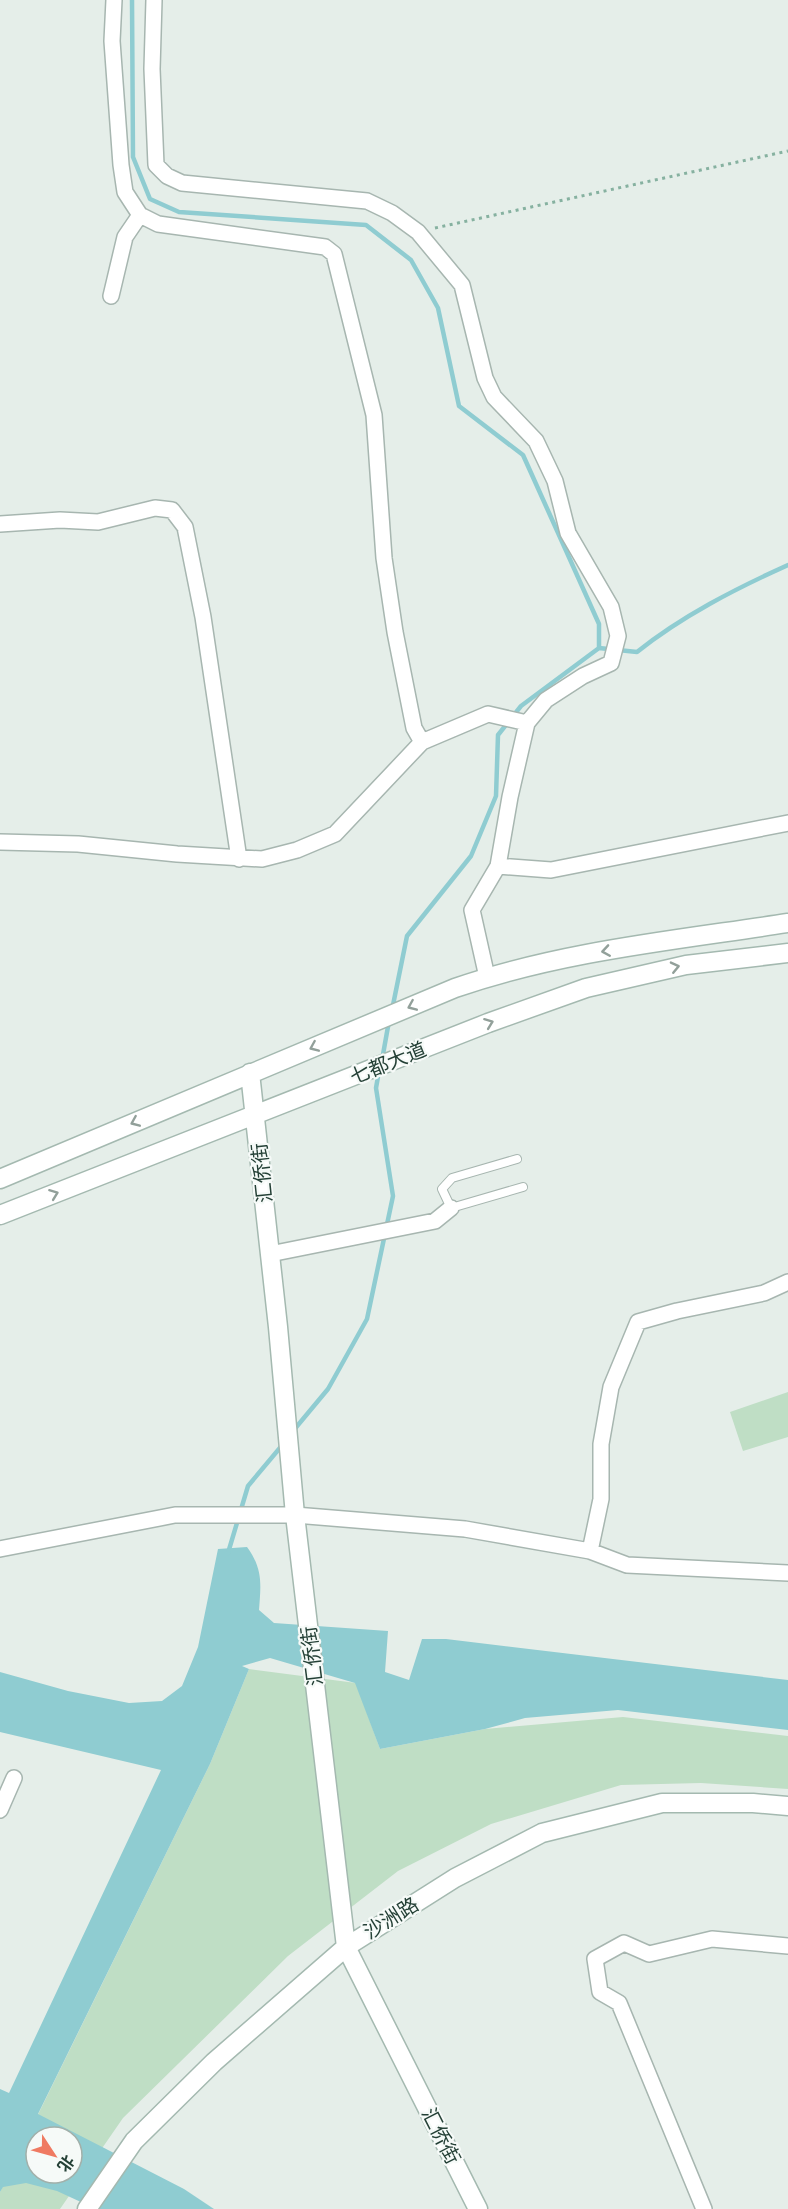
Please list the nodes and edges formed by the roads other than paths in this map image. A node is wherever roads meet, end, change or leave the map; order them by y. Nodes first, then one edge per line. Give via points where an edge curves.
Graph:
1 (114, 0) edge
2 (154, 0) edge
3 (140, 215) junction
4 (111, 296) dead end
5 (0, 524) edge
6 (522, 722) junction
7 (422, 742) junction
8 (788, 823) edge
9 (0, 842) edge
10 (239, 859) junction
11 (498, 866) junction
12 (788, 922) edge
13 (788, 953) edge
14 (487, 977) junction
15 (250, 1073) junction
16 (256, 1115) junction
17 (517, 1159) dead end
18 (0, 1179) edge
19 (523, 1187) dead end
20 (451, 1208) junction
21 (0, 1215) edge
22 (270, 1254) junction
23 (788, 1282) edge
24 (295, 1515) junction
25 (0, 1549) edge
26 (590, 1551) junction
27 (788, 1573) edge
28 (14, 1778) dead end
29 (788, 1806) edge
30 (0, 1810) edge
31 (788, 1946) edge
32 (346, 1947) junction
33 (87, 2209) edge
34 (478, 2209) edge
35 (704, 2209) edge

1 - 3 street via 112,41 121,165 125,192
2 - 6 street via 156,165 167,176 182,183 367,201 418,232 462,285 484,378 494,397 536,441 555,481 568,533 611,607 618,636 611,663 546,700
3 - 4 street via 125,237
3 - 7 street via 158,224 325,247 334,254 374,415 384,558 414,728
5 - 10 street via 98,522 155,508 172,510 185,527 203,617
6 - 7 street via 488,714
6 - 11 street
7 - 10 street via 335,834 297,850 262,859
8 - 11 street via 551,870
9 - 10 street via 78,844
11 - 14 street via 472,910
12 -> 14 main road via 581,956
16 -> 13 main road, 七都大道 via 585,988 686,965
14 -> 15 main road
15 - 16 main road, 汇侨街
15 -> 18 main road
21 -> 16 main road, 七都大道
16 - 22 main road, 汇侨街
17 - 20 lane via 452,1178 442,1189
19 - 20 lane
20 - 22 street via 435,1221
22 - 24 main road, 汇侨街
23 - 26 street via 764,1293 638,1322 611,1387 601,1444 601,1499
24 - 25 street via 176,1515
24 - 26 street via 465,1529
24 - 32 main road, 汇侨街
26 - 27 street via 627,1565
28 - 30 street
29 - 32 main road, 沙洲路 via 662,1803 542,1833 455,1878
31 - 35 street via 712,1939 649,1954 624,1943 595,1959 600,1992 619,2003
32 - 33 main road, 沙洲路 via 214,2061 134,2141
32 - 34 main road, 汇侨街

